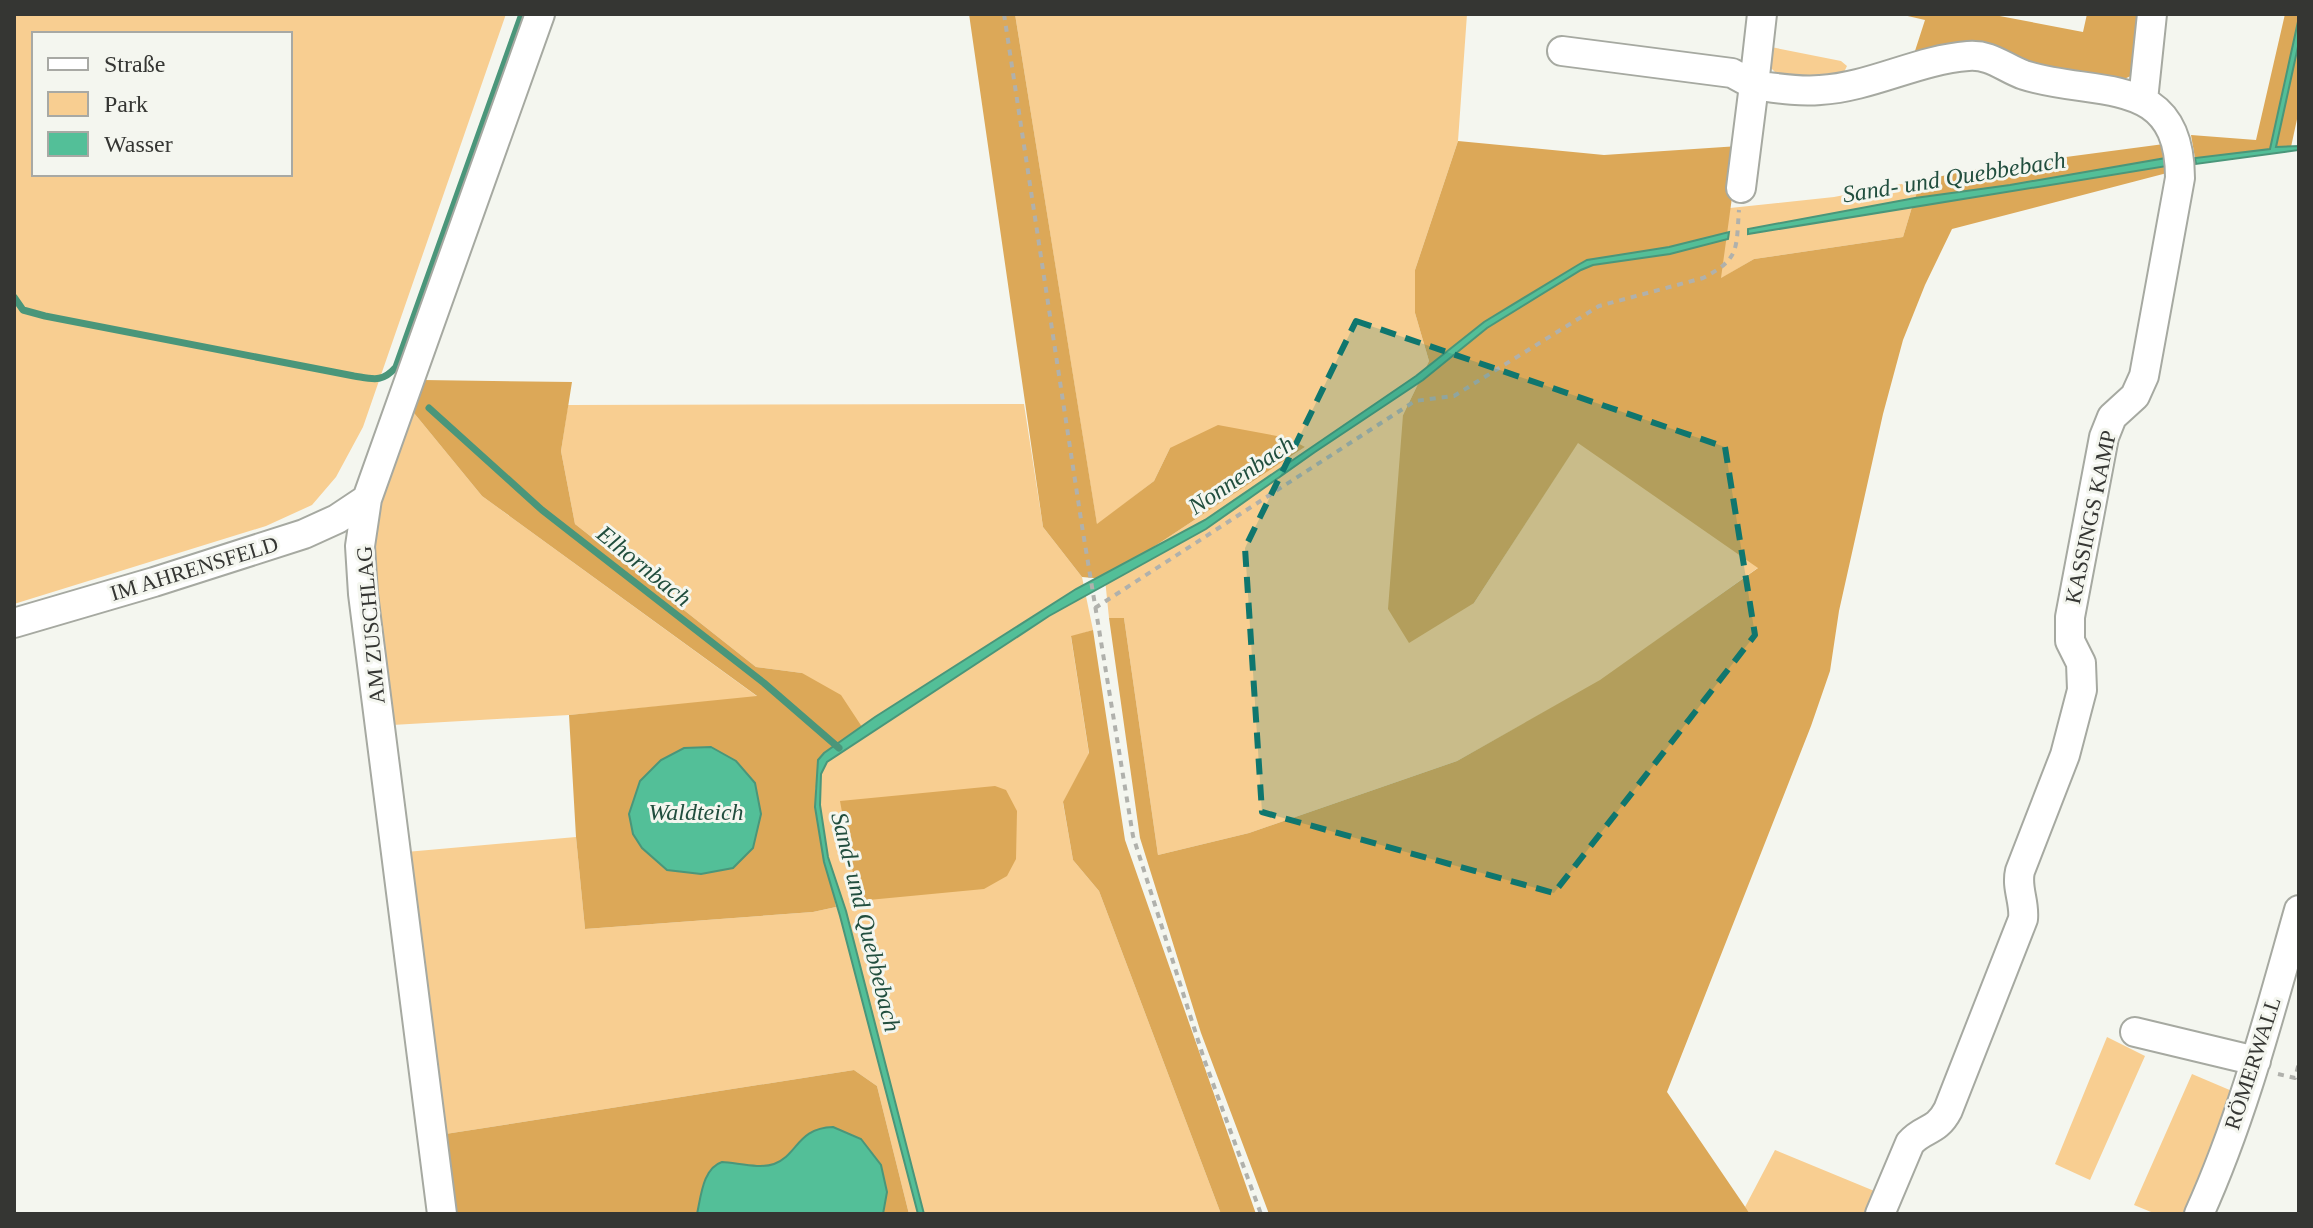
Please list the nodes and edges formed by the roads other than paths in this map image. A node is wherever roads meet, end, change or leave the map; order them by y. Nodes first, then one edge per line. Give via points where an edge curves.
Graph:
1 (540, 14) edge
2 (1762, 14) edge
3 (2152, 14) edge
4 (1562, 51) dead end
5 (1754, 85) junction
6 (2143, 100) junction
7 (1741, 188) road end
8 (367, 499) junction
9 (14, 623) edge
10 (2299, 910) edge
11 (2135, 1032) dead end
12 (2256, 1061) junction
13 (442, 1214) edge
14 (1880, 1214) edge
15 (2199, 1214) edge

1 - 8 street, AM ZUSCHLAG
2 - 5 street
3 - 6 street
4 - 5 street via 1732,73
5 - 6 street via 1821,90 1980,56 2025,75
5 - 7 street
6 - 14 street, KASSINGS KAMP via 2166,120 2179,150 2180,178 2144,376 2135,396 2112,417 2104,437 2070,617 2070,641 2083,673 2077,711 2051,796 2020,871 2024,912 2018,932 1948,1110 1937,1127 1910,1143
8 - 9 street, IM AHRENSFELD via 304,534
8 - 13 street, AM ZUSCHLAG via 360,546 363,594
10 - 12 street, RÖMERWALL
11 - 12 street
12 - 15 street, RÖMERWALL

